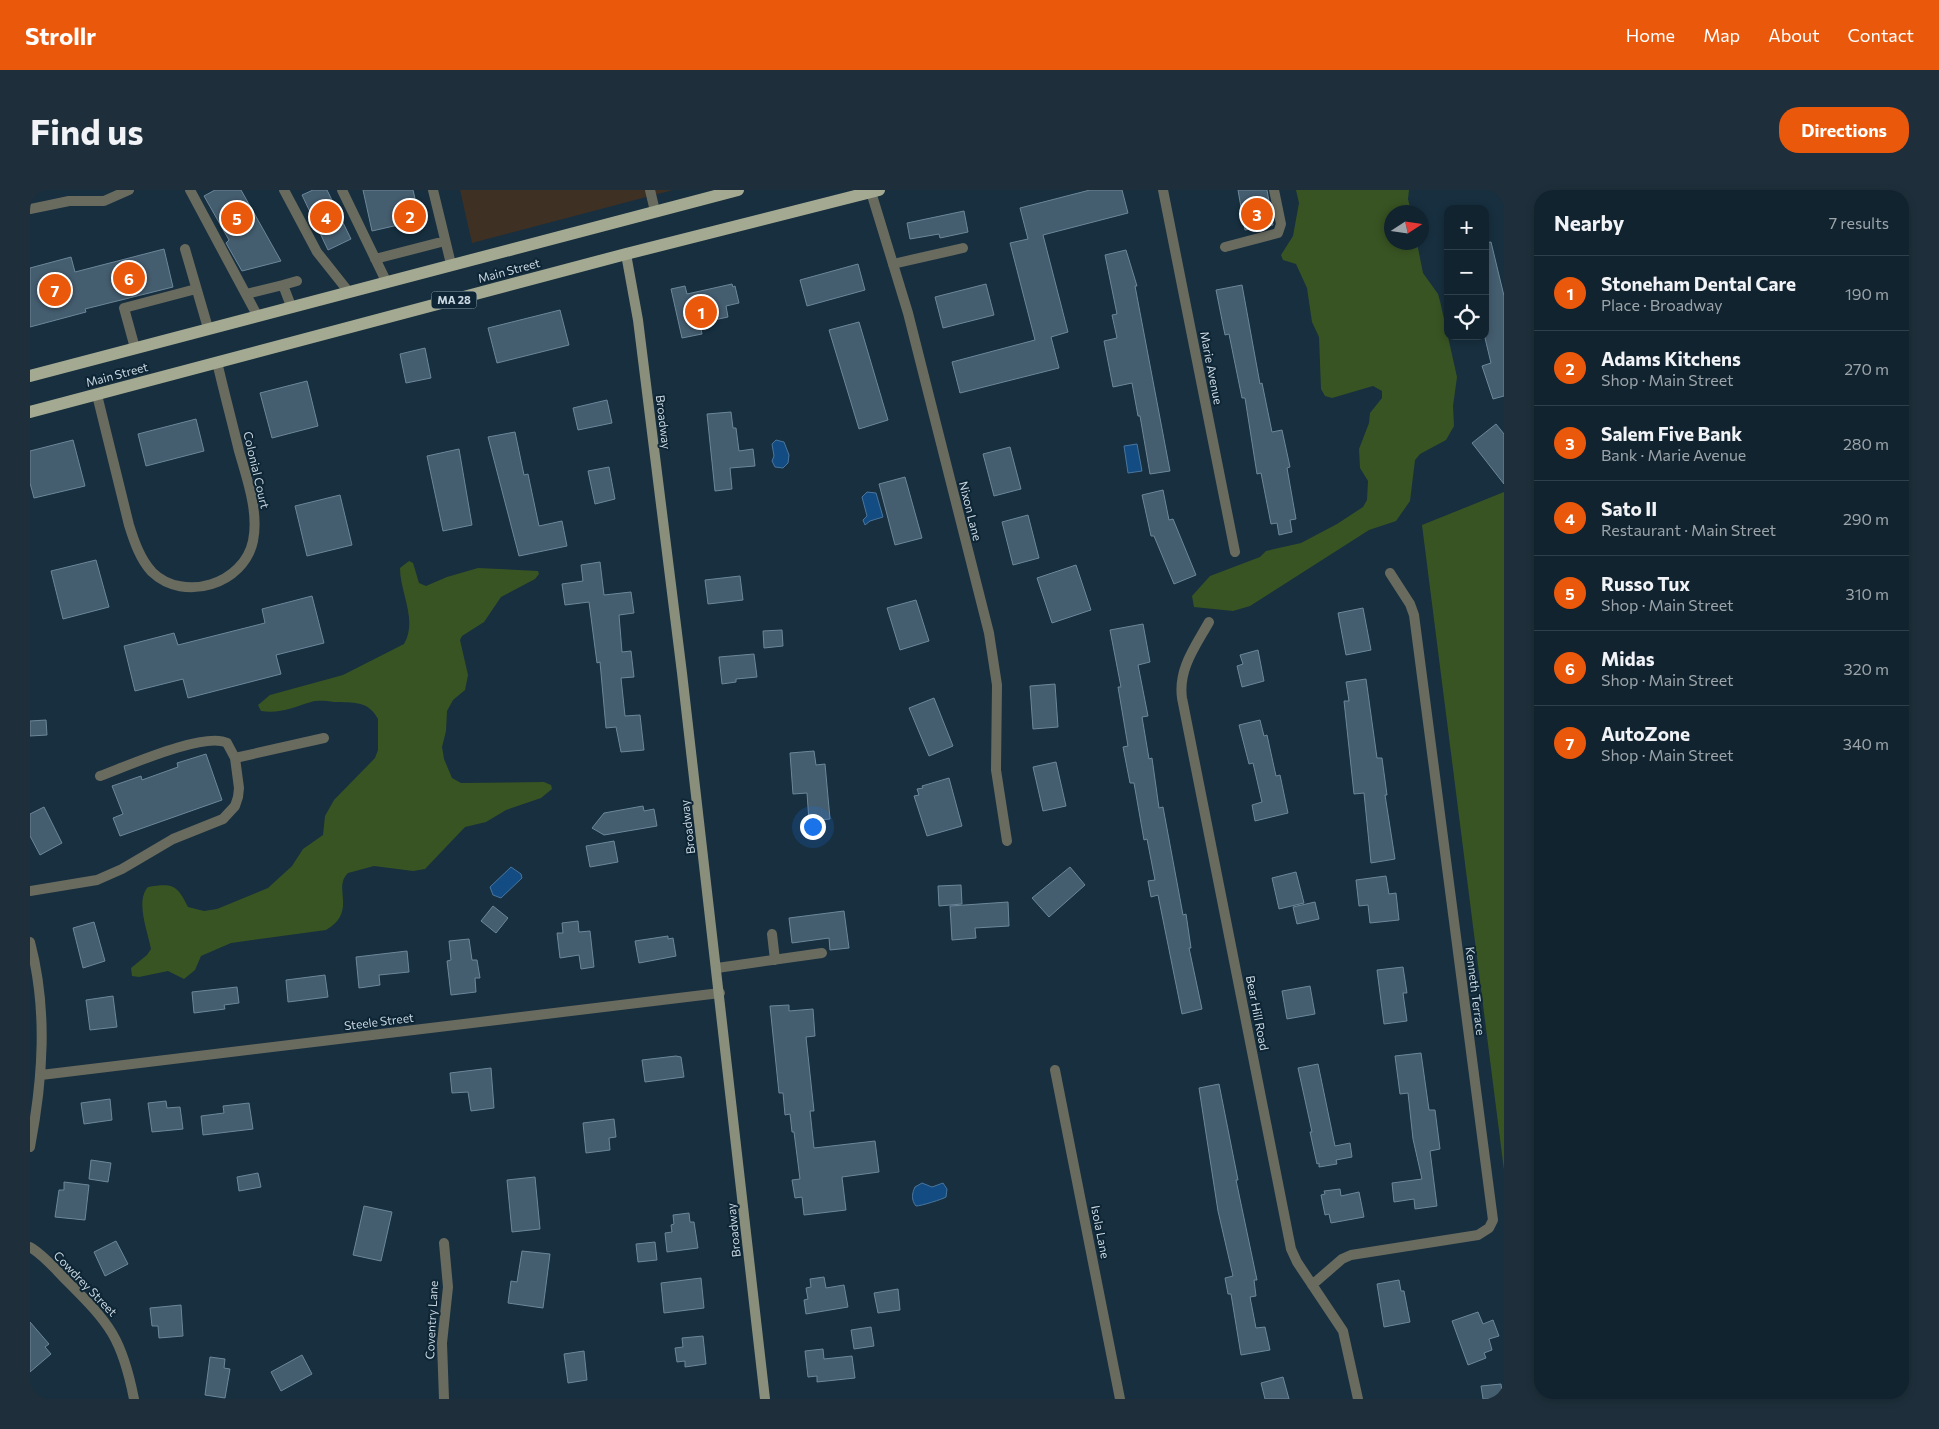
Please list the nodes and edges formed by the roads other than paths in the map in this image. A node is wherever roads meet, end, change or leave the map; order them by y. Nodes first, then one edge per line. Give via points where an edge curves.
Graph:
1 (129, 190) edge
2 (190, 190) edge
3 (284, 190) edge
4 (342, 190) edge
5 (433, 190) edge
6 (650, 190) edge
7 (738, 190) edge
8 (1163, 190) edge
9 (1274, 190) edge
10 (875, 191) edge
11 (30, 209) edge
12 (655, 211) junction
13 (445, 241) junction
14 (1225, 247) dead end
15 (963, 248) dead end
16 (184, 249) dead end
17 (626, 254) junction
18 (375, 259) junction
19 (451, 264) junction
20 (893, 264) junction
21 (297, 281) dead end
22 (386, 281) junction
23 (283, 285) junction
24 (196, 289) junction
25 (348, 291) junction
26 (246, 294) junction
27 (291, 306) junction
28 (257, 315) junction
29 (208, 328) junction
30 (134, 348) junction
31 (217, 362) junction
32 (30, 376) edge
33 (97, 395) junction
34 (30, 412) edge
35 (1234, 552) dead end
36 (1390, 573) dead end
37 (1209, 622) dead end
38 (324, 738) dead end
39 (235, 758) junction
40 (100, 776) dead end
41 (1008, 841) dead end
42 (30, 891) edge
43 (772, 934) dead end
44 (30, 942) edge
45 (822, 953) dead end
46 (775, 960) junction
47 (718, 968) junction
48 (720, 993) junction
49 (1055, 1070) dead end
50 (41, 1075) junction
51 (30, 1147) edge
52 (444, 1243) dead end
53 (30, 1246) edge
54 (1312, 1285) junction
55 (134, 1399) edge
56 (444, 1399) edge
57 (765, 1399) edge
58 (1120, 1399) edge
59 (1358, 1399) edge

1 - 11 street via 104,201 69,201
2 - 26 street
3 - 25 street via 317,252
4 - 18 street
5 - 13 street
6 - 12 street
7 - 12 main road, Main Street
8 - 35 street, Marie Avenue
9 - 14 street via 1281,224 1278,233
10 - 17 main road, Main Street / MA 28
10 - 20 street, Nixon Lane
12 - 19 main road, Main Street
13 - 18 street
13 - 19 street
15 - 20 street
16 - 24 street
17 - 31 main road, Main Street / MA 28
17 - 47 main road, Broadway via 638,320
18 - 22 street
19 - 22 main road, Main Street
20 - 41 street, Nixon Lane via 990,641 997,685 996,770
21 - 23 street
22 - 25 main road, Main Street
23 - 26 street
23 - 27 street
24 - 29 street
24 - 30 street via 124,308
25 - 27 main road, Main Street
26 - 28 street
27 - 28 main road, Main Street
28 - 29 main road, Main Street
29 - 30 main road, Main Street
30 - 32 main road, Main Street
31 - 33 main road, Main Street / MA 28
31 - 33 street, Colonial Court via 250,497 254,532 249,554 241,566 211,584 192,588 170,583 146,564 129,525
33 - 34 main road, Main Street / MA 28
36 - 54 street, Kenneth Terrace via 1414,615 1493,1220 1489,1228 1478,1235 1351,1255
37 - 54 street, Bear Hill Road via 1184,666 1182,698 1291,1249
38 - 39 street
39 - 40 street via 227,742 215,739 191,743
39 - 42 street via 238,797 223,819 173,839 97,880
43 - 46 street
44 - 50 street via 40,1010
45 - 46 street
46 - 47 street
47 - 48 main road, Broadway
48 - 50 street, Steele Street
48 - 57 main road, Broadway
49 - 58 street, Isola Lane
50 - 51 street
52 - 56 street, Coventry Lane via 448,1287 442,1343
53 - 55 street, Cowdrey Street via 95,1308 111,1329 124,1355
54 - 59 street, Bear Hill Road via 1343,1331

